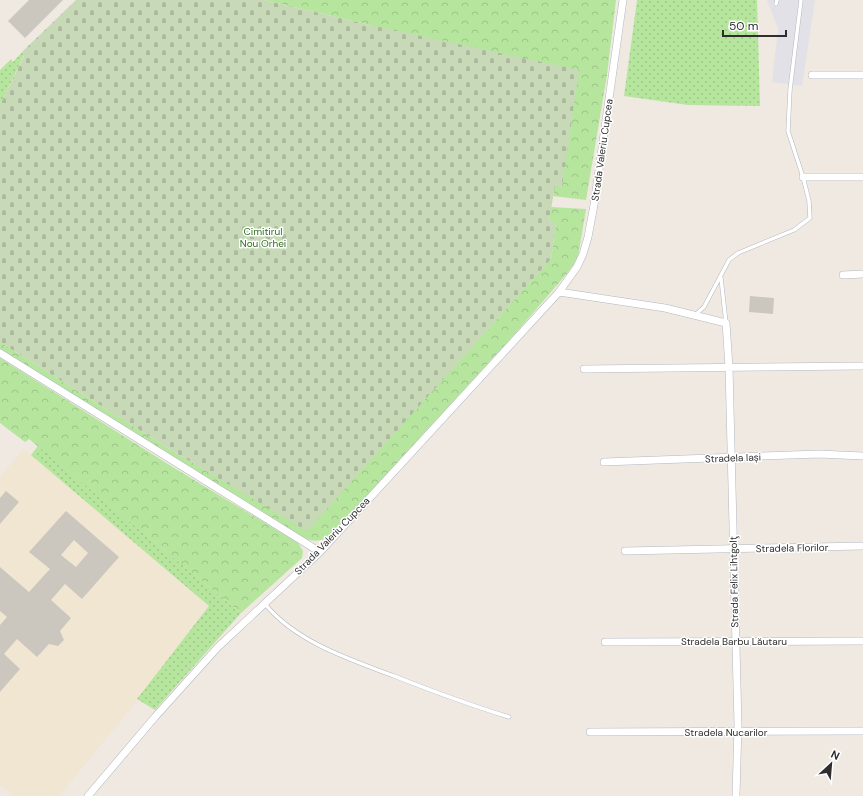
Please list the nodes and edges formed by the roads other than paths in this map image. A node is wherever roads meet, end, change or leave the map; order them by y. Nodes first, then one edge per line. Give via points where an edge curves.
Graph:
1 (623, 0) edge
2 (800, 0) edge
3 (812, 75) dead end
4 (863, 75) edge
5 (803, 177) junction
6 (863, 177) edge
7 (863, 274) edge
8 (843, 275) dead end
9 (721, 276) junction
10 (559, 292) junction
11 (695, 316) junction
12 (726, 323) junction
13 (0, 354) edge
14 (863, 366) edge
15 (729, 367) junction
16 (584, 368) dead end
17 (863, 456) edge
18 (732, 458) junction
19 (604, 462) dead end
20 (863, 546) edge
21 (734, 549) junction
22 (624, 551) dead end
23 (320, 552) junction
24 (264, 603) junction
25 (736, 641) junction
26 (863, 641) edge
27 (605, 642) dead end
28 (509, 718) dead end
29 (590, 732) dead end
30 (738, 732) junction
31 (863, 732) edge
32 (88, 796) edge
33 (736, 796) edge

1 - 10 street, Strada Valeriu Cupcea via 588,237 578,267
2 - 5 lane via 788,131
3 - 4 street
5 - 6 street
5 - 9 lane via 810,218 794,230 738,253 729,260
7 - 8 street
9 - 11 lane via 704,306
9 - 12 lane
10 - 11 street via 628,301
10 - 23 street, Strada Valeriu Cupcea
11 - 12 street
12 - 15 street, Strada Felix Lihtgolţ
13 - 23 street
14 - 15 street
15 - 16 street
15 - 18 street, Strada Felix Lihtgolţ
17 - 18 street, Stradela Iași via 819,454
18 - 19 street, Stradela Iași
18 - 21 street, Strada Felix Lihtgolţ
20 - 21 street, Stradela Florilor
21 - 22 street, Stradela Florilor
21 - 25 street, Strada Felix Lihtgolţ
23 - 24 street, Strada Valeriu Cupcea
24 - 28 lane via 278,619 307,639 352,660
24 - 32 street, Strada Valeriu Cupcea via 218,647
25 - 26 street, Stradela Barbu Lăutaru
25 - 27 street, Stradela Barbu Lăutaru
25 - 30 street, Strada Felix Lihtgolţ
29 - 30 street, Stradela Nucarilor
30 - 31 street, Stradela Nucarilor
30 - 33 street, Strada Felix Lihtgolţ

